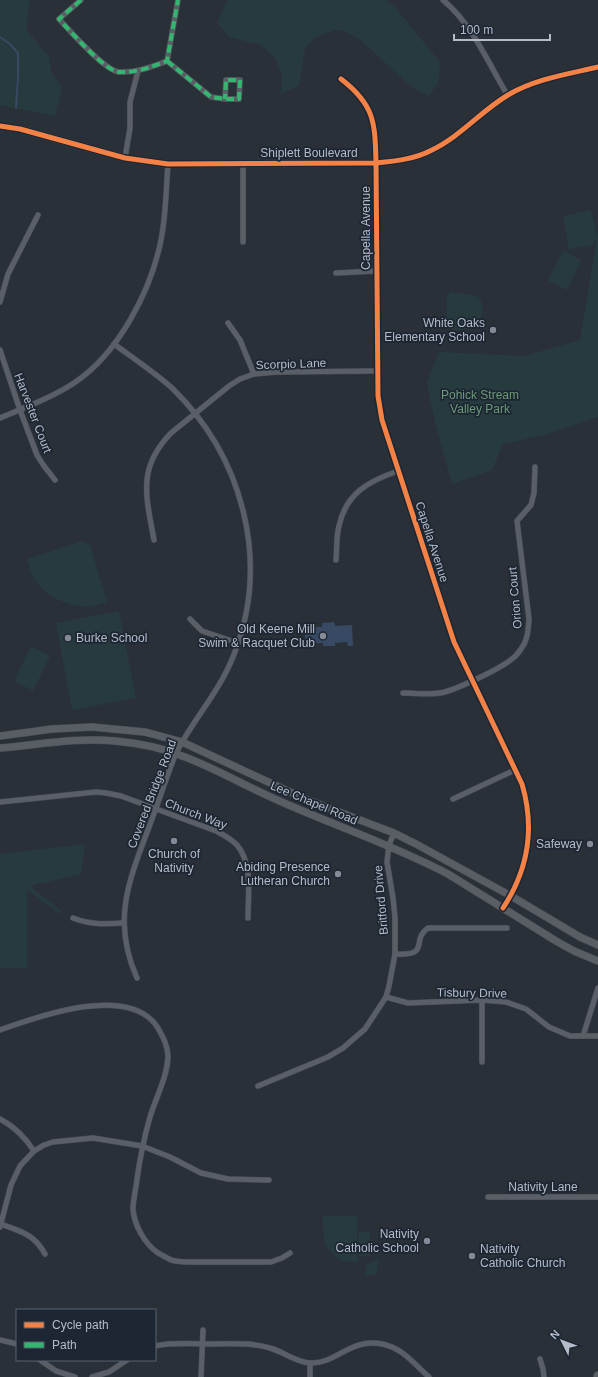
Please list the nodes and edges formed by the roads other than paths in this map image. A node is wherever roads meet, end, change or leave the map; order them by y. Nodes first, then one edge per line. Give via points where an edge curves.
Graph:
1 (81, 0) edge
2 (178, 0) edge
3 (443, 0) edge
4 (167, 61) junction
5 (598, 67) edge
6 (138, 71) junction
7 (341, 79) dead end
8 (508, 96) junction
9 (224, 100) junction
10 (0, 126) edge
11 (125, 158) junction
12 (376, 163) junction
13 (168, 164) junction
14 (243, 164) junction
15 (38, 215) dead end
16 (243, 242) dead end
17 (376, 271) junction
18 (336, 273) dead end
19 (0, 302) edge
20 (228, 323) dead end
21 (114, 344) junction
22 (0, 350) edge
23 (377, 372) junction
24 (254, 374) junction
25 (20, 410) junction
26 (195, 414) junction
27 (0, 418) edge
28 (535, 467) dead end
29 (398, 471) junction
30 (55, 480) dead end
31 (154, 540) dead end
32 (336, 560) dead end
33 (190, 619) dead end
34 (238, 643) junction
35 (472, 680) junction
36 (403, 693) dead end
37 (0, 736) edge
38 (182, 742) junction
39 (0, 748) edge
40 (176, 754) junction
41 (515, 770) junction
42 (453, 799) dead end
43 (0, 802) edge
44 (156, 809) junction
45 (394, 833) junction
46 (389, 845) junction
47 (511, 896) junction
48 (503, 908) junction
49 (72, 918) dead end
50 (248, 918) dead end
51 (124, 923) junction
52 (507, 928) dead end
53 (598, 945) edge
54 (395, 954) junction
55 (598, 961) edge
56 (136, 978) dead end
57 (598, 988) edge
58 (386, 997) junction
59 (482, 1000) junction
60 (0, 1030) edge
61 (583, 1036) junction
62 (598, 1036) edge
63 (482, 1062) dead end
64 (258, 1086) dead end
65 (0, 1119) edge
66 (142, 1146) junction
67 (34, 1151) junction
68 (269, 1180) dead end
69 (488, 1197) dead end
70 (598, 1197) edge
71 (1, 1226) edge
72 (290, 1253) dead end
73 (45, 1254) dead end
74 (203, 1330) dead end
75 (0, 1340) edge
76 (16, 1344) edge
77 (202, 1344) junction
78 (156, 1346) edge
79 (540, 1359) dead end
80 (41, 1361) edge
81 (126, 1361) edge
82 (310, 1363) junction
83 (74, 1377) edge
84 (92, 1377) edge
85 (201, 1377) edge
86 (310, 1377) edge
87 (428, 1377) edge
88 (544, 1377) edge

1 - 6 street via 59,19 102,63 117,72
2 - 4 street
3 - 8 street via 467,25
4 - 6 street
4 - 9 street via 211,97
5 - 8 street, Shiplett Boulevard via 544,80
6 - 11 street via 130,102 130,128
7 - 12 street, Capella Avenue via 361,96 371,114 375,126
8 - 12 street, Shiplett Boulevard via 432,151 401,160
9 - 9 street via 239,99 240,80 226,80
10 - 11 street, Shiplett Boulevard via 20,129
11 - 13 street, Shiplett Boulevard
12 - 14 street, Shiplett Boulevard
12 - 17 street, Capella Avenue
13 - 14 street, Shiplett Boulevard
13 - 21 street via 164,221 155,263 146,289
14 - 16 street
15 - 19 street via 8,274
17 - 18 street
17 - 23 street, Capella Avenue
20 - 24 street via 240,340
21 - 25 street via 76,382 50,398
21 - 26 street, Covered Bridge Road via 171,388
22 - 25 street, Harvester Court
23 - 24 street, Scorpio Lane
23 - 29 street, Capella Avenue via 382,420
24 - 26 street, Scorpio Lane via 229,386
25 - 27 street
25 - 30 street, Harvester Court via 37,455
26 - 31 street, Scorpio Lane via 163,441 150,466 147,500
26 - 34 street, Covered Bridge Road via 211,434 226,462 238,492 246,523 250,555 249,585 245,617
28 - 35 street, Orion Court via 531,505 517,521 529,619 528,635 522,648 513,658
29 - 32 street via 368,484 357,492 346,507 339,526
29 - 35 street, Capella Avenue via 454,642
33 - 34 street via 202,631
34 - 38 street, Covered Bridge Road via 222,679
35 - 36 street, Orion Court via 442,693
35 - 41 street, Capella Avenue
37 - 38 main road, Lee Chapel Road via 92,727 145,732
38 - 40 street, Covered Bridge Road
38 - 45 main road, Lee Chapel Road via 305,799
39 - 40 main road, Lee Chapel Road via 66,740 97,740 146,745
40 - 44 street, Covered Bridge Road
40 - 46 main road, Lee Chapel Road via 282,802
41 - 42 street
41 - 47 street, Capella Avenue via 526,798 530,832 525,860
43 - 44 street, Church Way via 96,792 121,796
44 - 50 street, Church Way via 216,832 237,845 247,870
44 - 51 street, Covered Bridge Road via 130,880 124,907
45 - 46 street, Britford Drive
45 - 47 main road, Lee Chapel Road via 432,851
46 - 48 main road, Lee Chapel Road via 448,874
46 - 54 street, Britford Drive via 387,862 394,898
47 - 48 street, Capella Avenue
47 - 53 main road, Lee Chapel Road
48 - 55 main road, Lee Chapel Road via 562,944
49 - 51 street via 95,924
51 - 56 street, Covered Bridge Road via 126,949
52 - 54 street via 428,928 420,936 419,946 413,953
54 - 58 street, Britford Drive
57 - 61 street
58 - 59 street, Tisbury Drive via 408,1003
58 - 64 street, Britford Drive via 365,1028 343,1048 328,1057
59 - 61 street, Tisbury Drive via 513,1003 526,1008 549,1027 570,1036
59 - 63 street
60 - 66 street via 62,1010 93,1006 124,1006 141,1012 155,1023 164,1039 168,1055 166,1073
61 - 62 street, Tisbury Drive
65 - 67 street via 20,1133
66 - 67 street via 93,1138 53,1142
66 - 68 street via 201,1173 228,1179
66 - 72 street via 133,1210 136,1225 157,1253 172,1260 184,1261 271,1262
67 - 71 street via 20,1166 14,1179
69 - 70 street, Nativity Lane
71 - 73 street via 31,1236
74 - 77 street
75 - 76 street
77 - 78 street
77 - 82 street via 260,1345
77 - 85 street
79 - 88 street
80 - 83 street via 56,1371
81 - 84 street via 109,1372
82 - 86 street
82 - 87 street via 325,1360 357,1345 375,1343 405,1354

